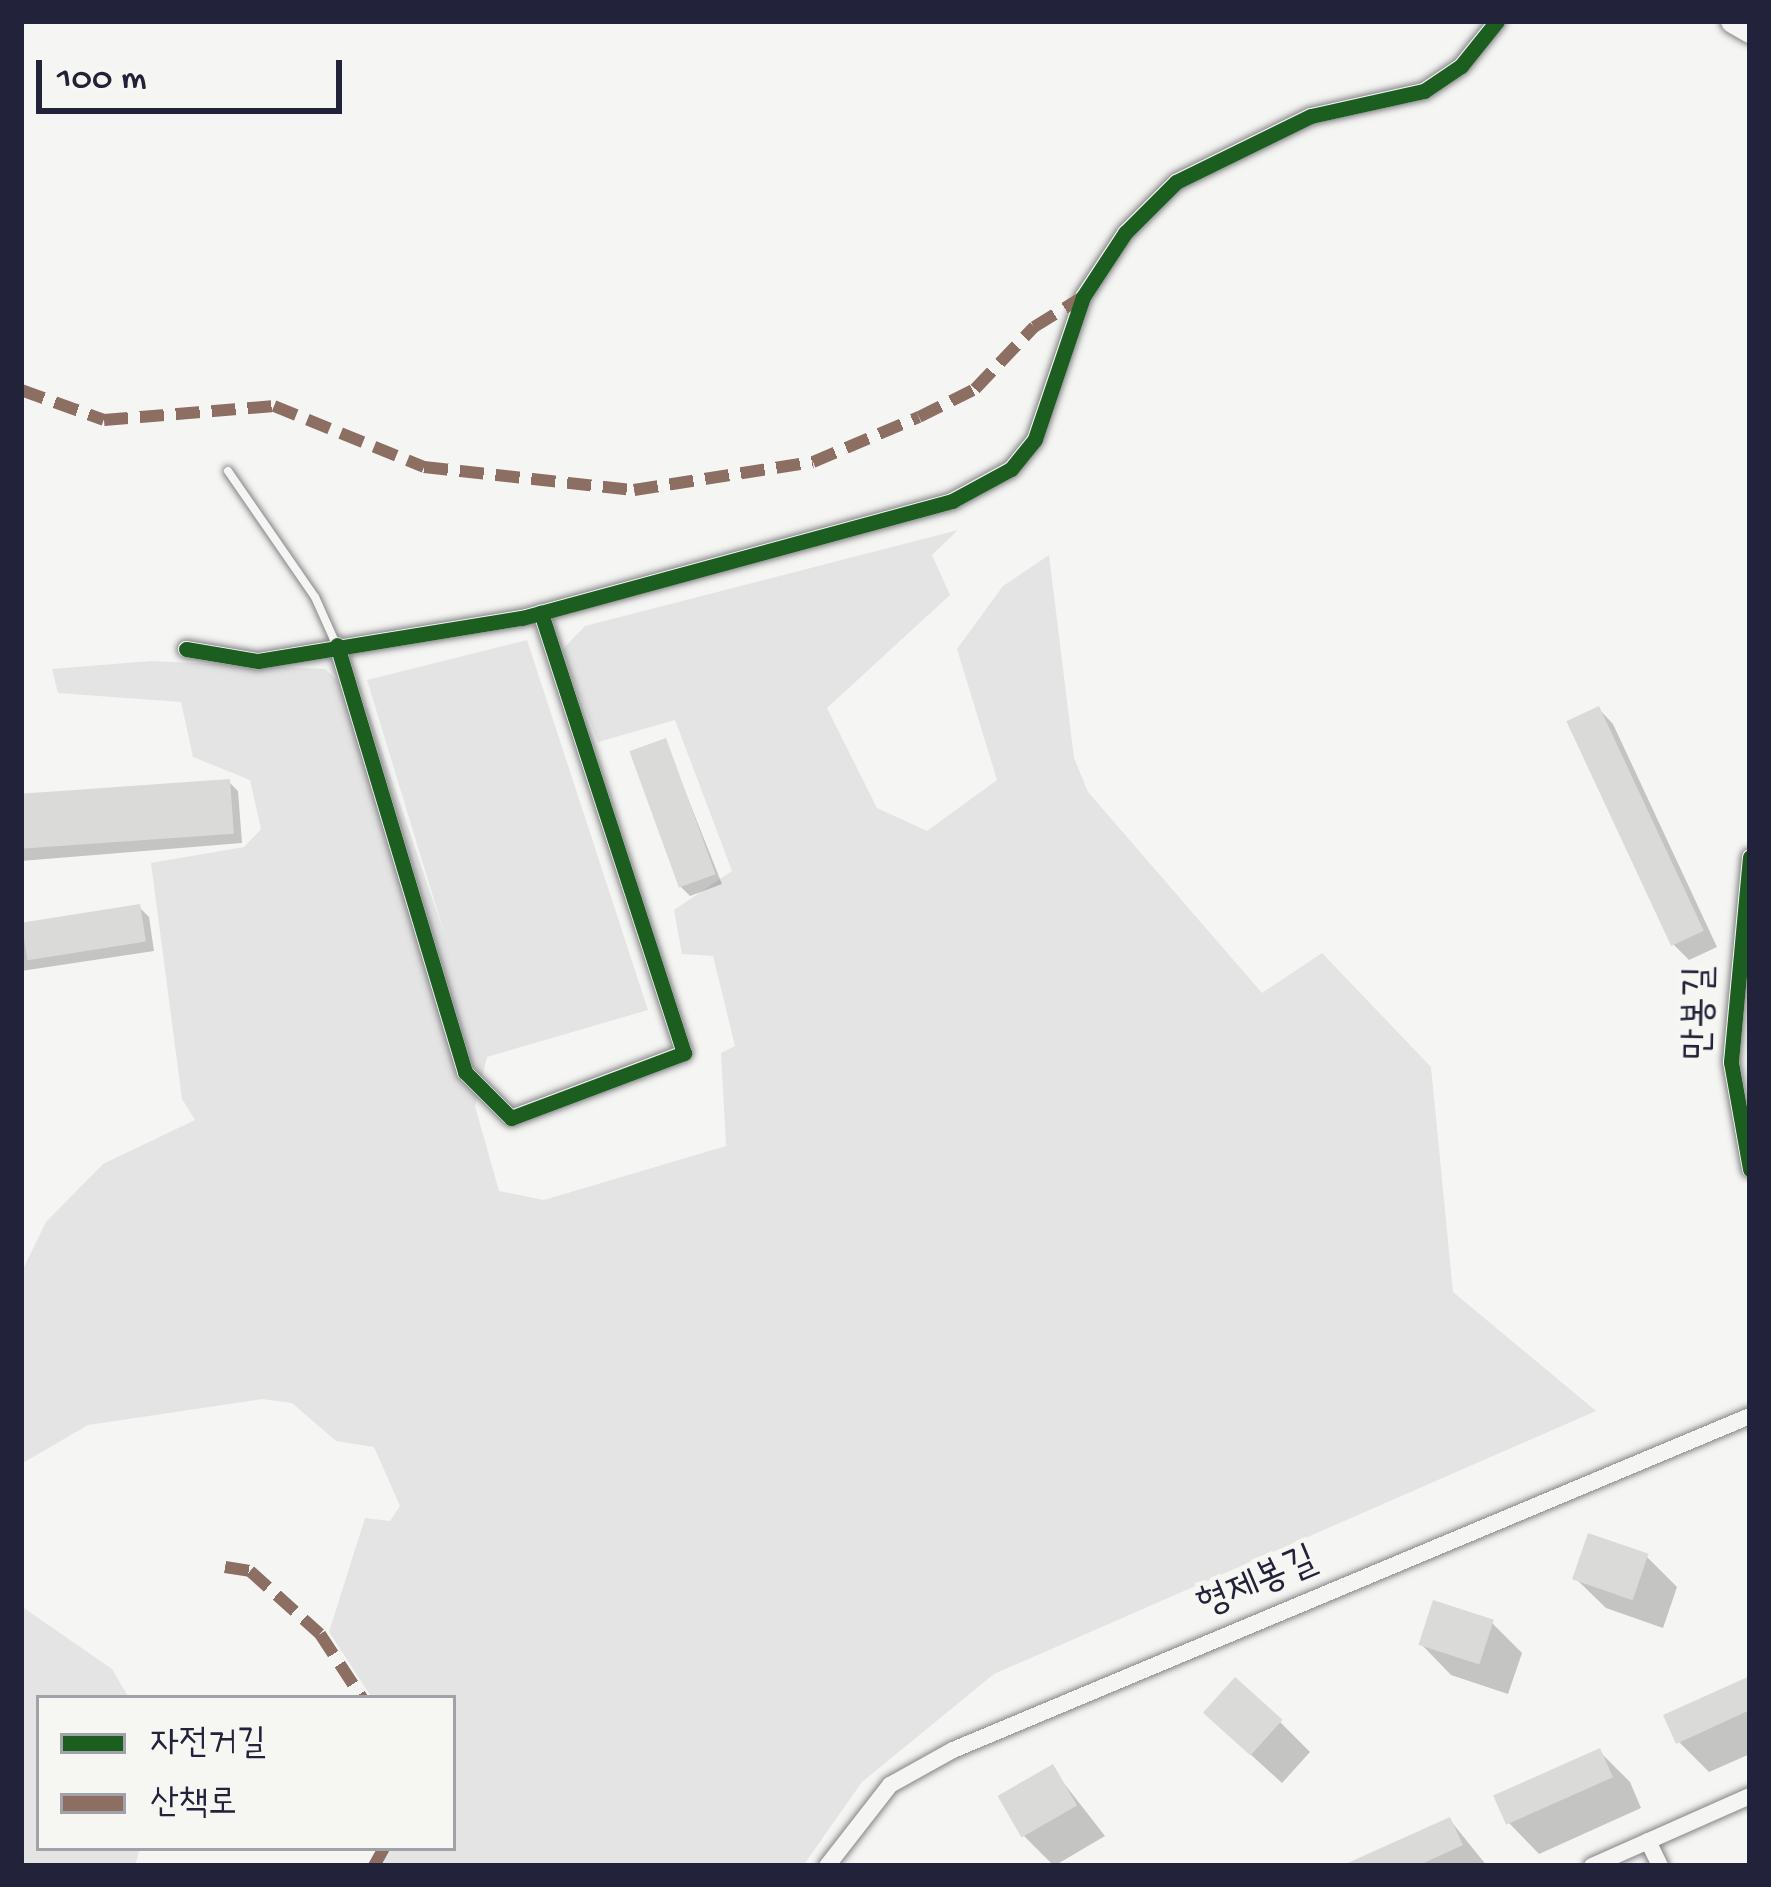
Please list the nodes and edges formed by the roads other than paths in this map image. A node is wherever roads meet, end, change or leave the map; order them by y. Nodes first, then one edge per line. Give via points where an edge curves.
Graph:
1 (1497, 21) edge
2 (1733, 21) edge
3 (1750, 31) edge
4 (228, 471) dead end
5 (541, 613) junction
6 (337, 645) junction
7 (186, 649) dead end
8 (1750, 857) edge
9 (1750, 1169) edge
10 (1750, 1416) edge
11 (1750, 1796) edge
12 (1648, 1841) junction
13 (827, 1866) edge
14 (1592, 1866) edge
15 (1660, 1866) edge

1 - 5 street via 1462,66 1424,91 1311,116 1176,182 1125,232 1083,297 1035,439 1011,469 952,500
2 - 3 main road
4 - 6 lane via 315,597
5 - 6 street
5 - 6 street via 684,1053 511,1118 466,1072
6 - 7 street via 258,661
8 - 9 street, 만봉길 via 1731,1062
10 - 13 street, 형제봉길 via 952,1750 890,1785
11 - 12 street
12 - 14 street
12 - 15 street

